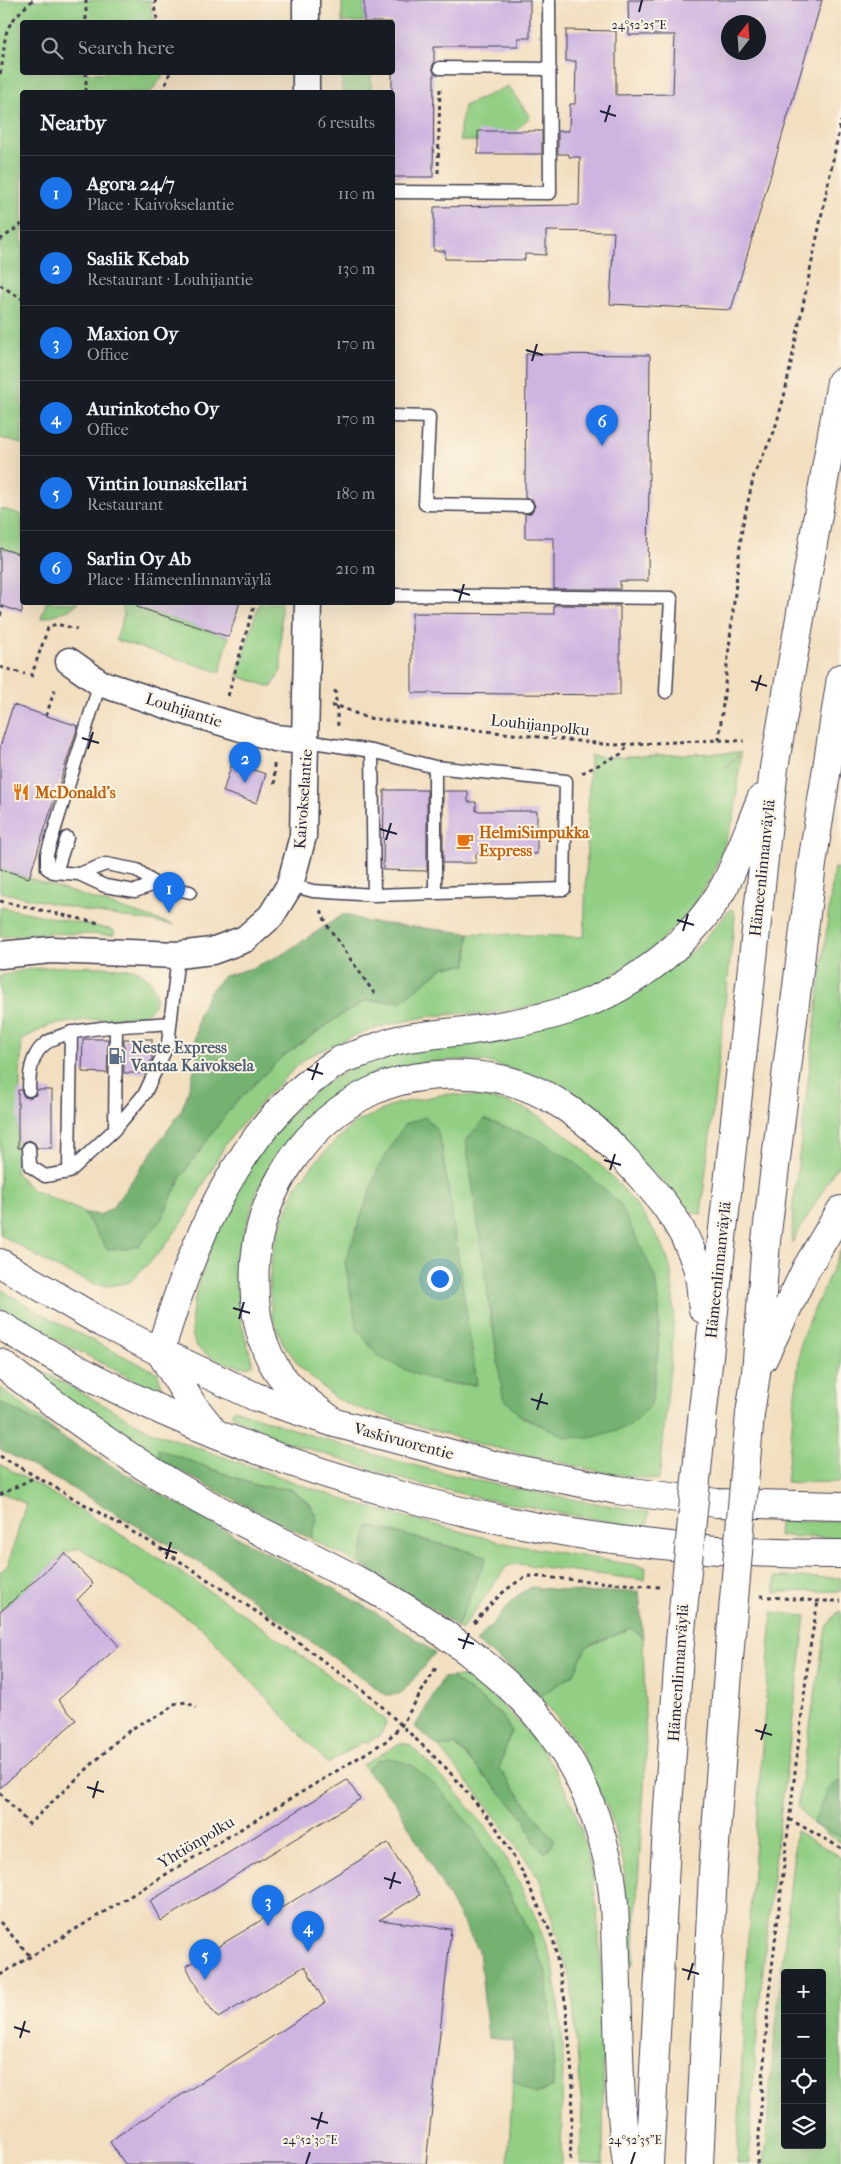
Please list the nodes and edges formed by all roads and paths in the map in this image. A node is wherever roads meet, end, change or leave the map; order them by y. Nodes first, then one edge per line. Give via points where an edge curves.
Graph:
1 (33, 0) edge
2 (86, 0) edge
3 (156, 0) edge
4 (306, 0) edge
5 (549, 0) edge
6 (86, 20) edge
7 (157, 20) edge
8 (306, 20) edge
9 (440, 68) joint
10 (550, 69) junction
11 (0, 74) edge
12 (86, 75) edge
13 (169, 75) edge
14 (306, 75) edge
15 (86, 90) edge
16 (164, 90) edge
17 (306, 90) edge
18 (841, 121) edge
19 (395, 192) edge
20 (437, 192) junction
21 (20, 225) edge
22 (0, 240) edge
23 (0, 285) edge
24 (20, 297) edge
25 (841, 382) edge
26 (395, 416) edge
27 (528, 506) dead end
28 (395, 595) edge
29 (254, 605) edge
30 (308, 605) edge
31 (3, 606) dead end
32 (0, 616) edge
33 (69, 661) dead end
34 (0, 667) edge
35 (25, 674) dead end
36 (841, 678) edge
37 (100, 682) junction
38 (56, 686) dead end
39 (666, 692) dead end
40 (226, 704) dead end
41 (338, 706) dead end
42 (835, 712) junction
43 (46, 716) dead end
44 (719, 740) junction
45 (306, 741) junction
46 (744, 741) dead end
47 (629, 744) junction
48 (372, 751) junction
49 (435, 767) junction
50 (774, 768) junction
51 (841, 770) edge
52 (566, 781) junction
53 (67, 838) dead end
54 (56, 872) junction
55 (79, 874) junction
56 (155, 884) junction
57 (302, 888) junction
58 (190, 892) dead end
59 (436, 892) junction
60 (374, 895) junction
61 (0, 955) edge
62 (178, 955) junction
63 (376, 996) dead end
64 (170, 1023) junction
65 (116, 1027) junction
66 (71, 1032) junction
67 (29, 1090) dead end
68 (115, 1129) junction
69 (29, 1148) dead end
70 (69, 1172) junction
71 (841, 1210) edge
72 (0, 1263) edge
73 (0, 1325) edge
74 (709, 1350) junction
75 (160, 1352) junction
76 (0, 1363) edge
77 (756, 1373) junction
78 (335, 1423) junction
79 (215, 1433) junction
80 (0, 1456) edge
81 (37, 1476) junction
82 (0, 1495) edge
83 (841, 1506) edge
84 (841, 1554) edge
85 (660, 1587) dead end
86 (759, 1596) dead end
87 (818, 1601) junction
88 (841, 1601) edge
89 (472, 1626) dead end
90 (437, 1666) dead end
91 (196, 1708) dead end
92 (401, 1726) junction
93 (0, 1793) edge
94 (789, 1819) junction
95 (841, 1848) edge
96 (0, 1922) edge
97 (31, 1957) junction
98 (0, 1976) edge
99 (570, 2164) edge
100 (627, 2164) edge
101 (649, 2164) edge
102 (699, 2164) edge
103 (757, 2164) edge

1 - 11 path via 11,23 6,34
2 - 6 path
3 - 7 path via 154,7
4 - 8 street
5 - 10 lane
9 - 10 lane
9 - 20 path
10 - 20 lane via 550,193
12 - 15 path
13 - 16 path
14 - 17 street
18 - 44 path via 784,397 774,432 754,475 742,528
19 - 20 lane
21 - 22 path
23 - 24 path
25 - 50 main road, Hämeenlinnanväylä
26 - 27 lane via 429,417 426,504
28 - 39 lane via 671,598
29 - 40 path
30 - 45 street, Kaivokselantie
31 - 32 path
33 - 37 street, Louhijantie
34 - 35 path
36 - 42 main road
37 - 45 street, Louhijantie via 266,736
37 - 54 lane via 47,854 47,868
38 - 43 path
41 - 47 path, Louhijanpolku via 367,718 613,745
42 - 51 main road
42 - 77 main road via 812,864 766,1241
44 - 46 path, Louhijanpolku
44 - 47 path, Louhijanpolku
45 - 48 lane
45 - 57 street, Kaivokselantie
47 - 52 path via 621,754
48 - 49 lane
48 - 60 lane
49 - 52 lane
49 - 59 lane
50 - 74 main road, Hämeenlinnanväylä
50 - 75 main road via 724,886 700,921 674,949 641,974 612,992 576,1007 510,1025 396,1040 338,1061 296,1092 258,1133 212,1210 179,1288
52 - 59 lane via 564,888
53 - 54 lane
54 - 55 lane
55 - 56 lane via 105,886 135,891
55 - 56 lane via 106,864 137,870
56 - 58 lane
57 - 60 lane
57 - 62 street, Kaivokselantie via 245,939 212,951
57 - 63 path
59 - 60 lane
61 - 62 street, Kaivokselantie via 70,950
62 - 64 lane
64 - 65 lane
64 - 68 lane via 168,1044 145,1092
65 - 66 lane
65 - 68 lane
66 - 67 lane via 45,1043 36,1054 29,1071
66 - 70 lane
68 - 70 lane
69 - 70 lane via 30,1166 45,1176
71 - 77 main road via 806,1268
72 - 75 main road, Vaskivuorentie
73 - 79 main road via 106,1384
74 - 78 main road via 698,1268 682,1229 655,1192 613,1146 555,1102 505,1080 466,1075 407,1080 372,1091 342,1108 316,1130 278,1182 266,1210 256,1248 254,1308 263,1343 276,1369 300,1395
74 - 101 main road, Hämeenlinnanväylä, bridge via 680,1641
75 - 78 main road, Vaskivuorentie via 256,1397
75 - 79 main road via 192,1404
76 - 100 main road via 76,1421 193,1496 363,1583 412,1612 496,1675 557,1740 579,1778 608,1860 614,1911
77 - 102 main road, bridge via 713,1871
78 - 83 main road, Vaskivuorentie via 497,1466 617,1490 717,1503
79 - 84 main road via 312,1469 409,1499 494,1518 615,1540 714,1550
80 - 81 path
81 - 82 path
81 - 92 path via 152,1543 266,1618 373,1698
85 - 89 path via 530,1576 504,1590
86 - 87 path
87 - 88 path
87 - 94 path
90 - 92 path, Yhtiönpolku
91 - 93 path via 187,1702 173,1704 166,1712 141,1723 29,1824
92 - 97 path, Yhtiönpolku via 386,1741
92 - 99 path via 446,1768 494,1824 523,1873 553,1938 566,2006 573,2086
94 - 95 path
94 - 103 path via 769,1993
96 - 97 path
97 - 98 path, Yhtiönpolku

